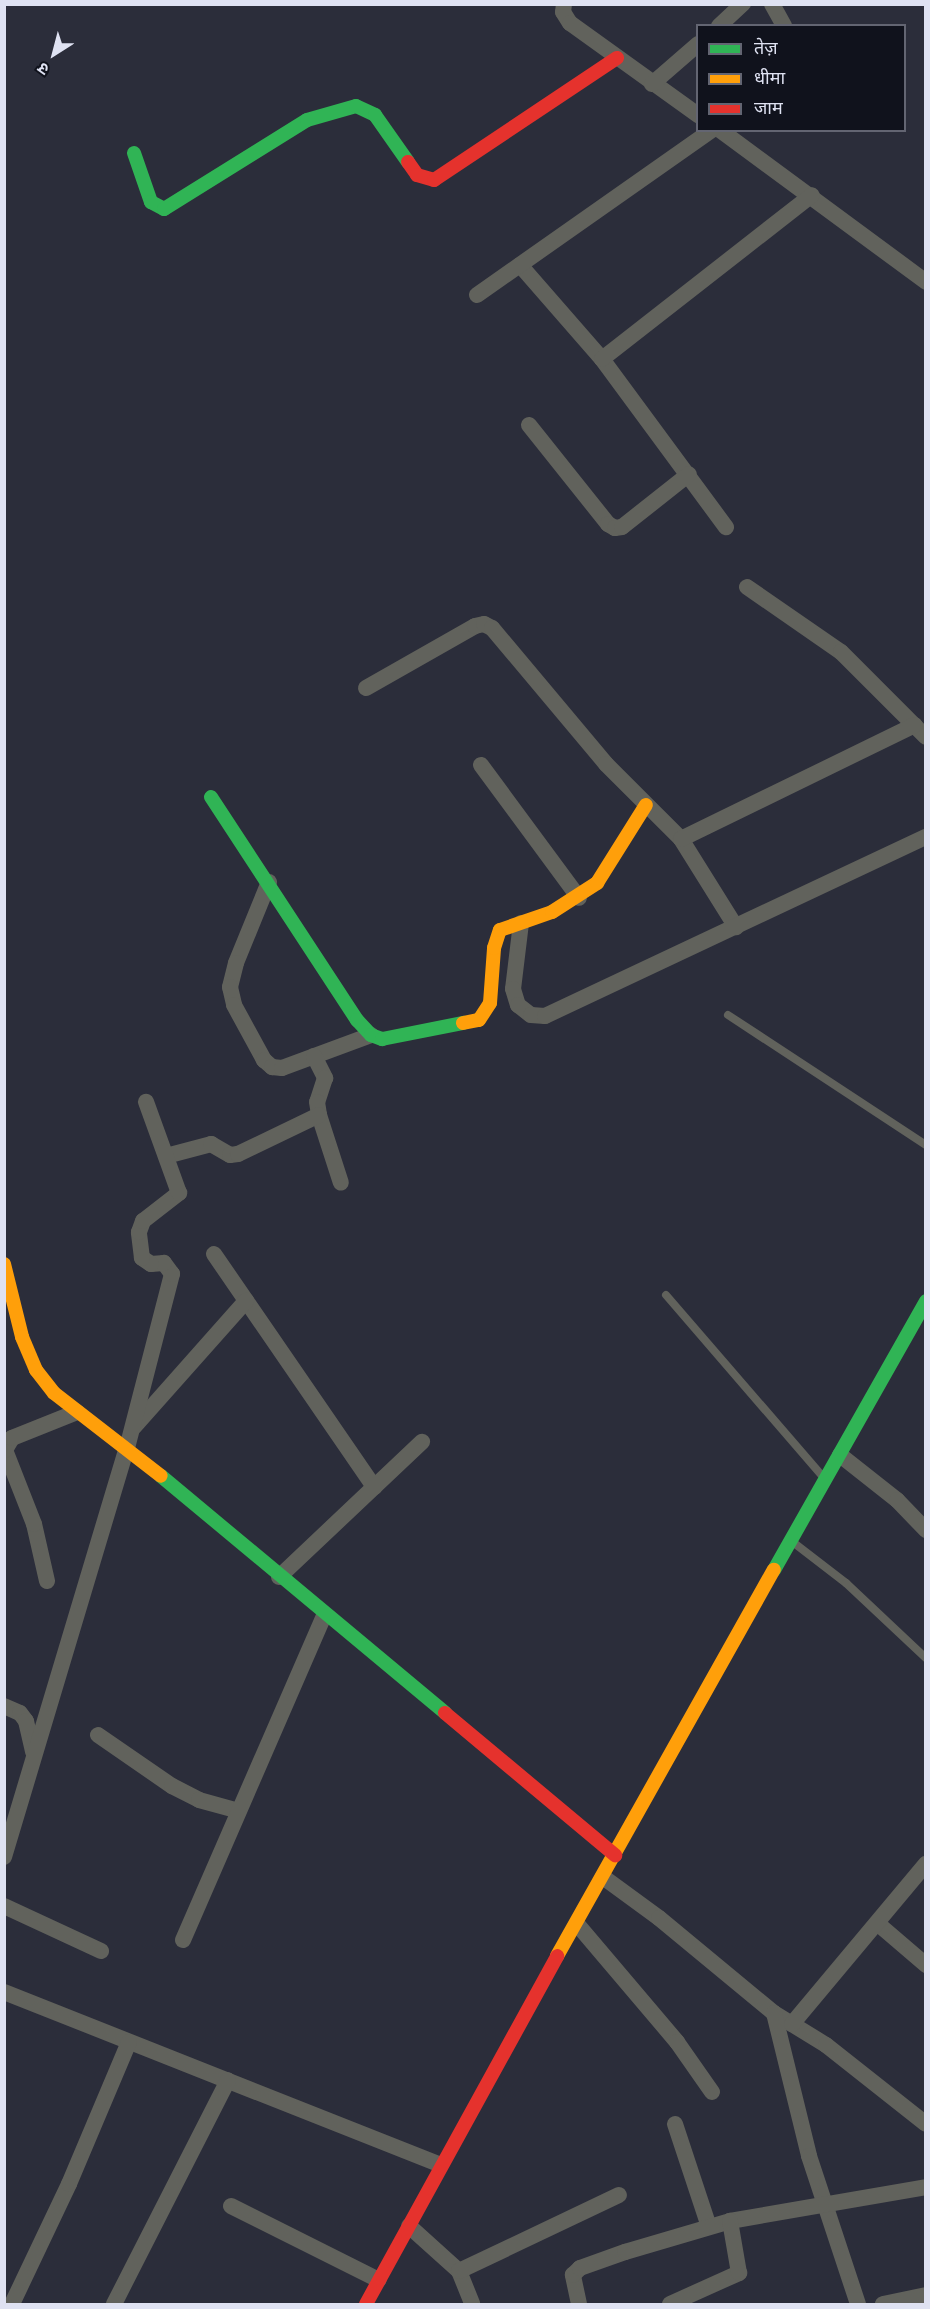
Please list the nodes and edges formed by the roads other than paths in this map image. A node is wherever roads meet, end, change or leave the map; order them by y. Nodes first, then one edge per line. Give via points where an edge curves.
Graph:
1 (564, 4) edge
2 (742, 4) edge
3 (772, 4) edge
4 (721, 24) edge
5 (783, 24) edge
6 (696, 46) edge
7 (617, 58) junction
8 (652, 84) junction
9 (696, 114) edge
10 (709, 132) edge
11 (723, 132) edge
12 (134, 153) dead end
13 (812, 195) junction
14 (520, 265) junction
15 (926, 282) edge
16 (477, 295) dead end
17 (602, 359) junction
18 (529, 425) dead end
19 (689, 474) junction
20 (726, 527) dead end
21 (747, 586) dead end
22 (366, 688) dead end
23 (920, 731) edge
24 (481, 765) dead end
25 (211, 797) dead end
26 (646, 805) junction
27 (926, 837) edge
28 (681, 839) junction
29 (269, 882) junction
30 (579, 898) junction
31 (521, 922) junction
32 (736, 927) junction
33 (728, 1015) dead end
34 (371, 1035) junction
35 (314, 1056) junction
36 (146, 1102) dead end
37 (320, 1115) junction
38 (926, 1145) edge
39 (166, 1156) junction
40 (341, 1183) dead end
41 (214, 1254) dead end
42 (4, 1264) edge
43 (666, 1295) dead end
44 (246, 1301) junction
45 (926, 1301) edge
46 (77, 1412) junction
47 (132, 1430) junction
48 (422, 1442) dead end
49 (127, 1448) junction
50 (840, 1455) junction
51 (825, 1480) junction
52 (374, 1487) junction
53 (926, 1530) edge
54 (791, 1541) junction
55 (279, 1577) junction
56 (47, 1581) dead end
57 (324, 1615) junction
58 (926, 1658) edge
59 (4, 1706) edge
60 (98, 1735) dead end
61 (34, 1753) junction
62 (239, 1811) junction
63 (615, 1855) junction
64 (4, 1857) edge
65 (926, 1864) edge
66 (603, 1877) junction
67 (4, 1906) edge
68 (878, 1923) junction
69 (577, 1924) junction
70 (183, 1940) dead end
71 (101, 1951) dead end
72 (926, 1965) edge
73 (4, 1992) edge
74 (774, 2013) junction
75 (792, 2024) junction
76 (129, 2042) junction
77 (228, 2080) junction
78 (712, 2092) dead end
79 (675, 2124) dead end
80 (926, 2124) edge
81 (440, 2165) junction
82 (926, 2187) edge
83 (619, 2195) dead end
84 (231, 2206) dead end
85 (825, 2206) junction
86 (730, 2221) junction
87 (409, 2226) junction
88 (709, 2227) junction
89 (459, 2271) junction
90 (379, 2280) junction
91 (926, 2295) edge
92 (12, 2304) edge
93 (114, 2304) edge
94 (366, 2304) edge
95 (472, 2304) edge
96 (579, 2304) edge
97 (670, 2304) edge
98 (858, 2304) edge
99 (882, 2304) edge

1 - 7 street via 563,12 570,23
2 - 4 street
3 - 5 street
6 - 8 street
7 - 8 street
7 - 12 street via 434,180 417,175 375,116 356,106 307,120 164,209 151,202
8 - 9 street
10 - 14 street
11 - 13 street
13 - 15 street
13 - 17 street
14 - 16 street
14 - 17 street
17 - 19 street
18 - 19 street via 615,528 622,527
19 - 20 street
21 - 23 street via 841,652
22 - 26 street via 484,624 492,628 562,714
23 - 28 street
24 - 30 street
25 - 29 street
26 - 28 street
26 - 30 street via 615,861
27 - 32 street
28 - 32 street
29 - 34 street via 357,1020
29 - 35 street via 236,963 230,987 234,1005 264,1060 272,1067 282,1068
30 - 31 street
31 - 32 street via 513,989 518,1005 531,1014 545,1016
31 - 34 street via 500,930 495,938 490,1003 479,1020 382,1039
33 - 38 lane
34 - 35 street
35 - 37 street via 325,1078 317,1102
36 - 39 street
37 - 39 street via 238,1154 230,1155 211,1144
37 - 40 street
39 - 47 street via 179,1193 172,1202 151,1212 139,1232 142,1258 151,1264 164,1263 172,1274
41 - 44 street
42 - 46 street via 22,1337 36,1370
43 - 51 lane
44 - 47 street
44 - 52 street
45 - 50 street
46 - 49 street
46 - 56 street via 12,1438 5,1450 33,1524
47 - 49 street
48 - 52 street
49 - 55 street
49 - 61 street
50 - 51 street
50 - 53 street via 897,1500
51 - 54 street
52 - 55 street
54 - 58 lane via 846,1584
54 - 63 street
55 - 57 street
57 - 62 street
57 - 63 street
59 - 61 street via 20,1713 26,1721
60 - 62 street via 172,1786 199,1800
61 - 64 street
62 - 70 street
63 - 66 street
65 - 68 street
66 - 69 street
66 - 74 street
67 - 71 street
68 - 72 street
68 - 75 street
69 - 78 street via 677,2042
69 - 81 street
73 - 76 street
74 - 75 street
74 - 85 street
75 - 80 street via 826,2045
76 - 77 street
76 - 92 street via 69,2184
77 - 81 street
77 - 93 street
79 - 88 street
81 - 87 street
82 - 85 street
83 - 89 street
84 - 90 street
85 - 86 street
85 - 98 street
86 - 88 street
86 - 97 street via 739,2273
87 - 89 street
87 - 90 street
88 - 96 street via 580,2268 572,2283
89 - 95 street
90 - 94 street
91 - 99 street

